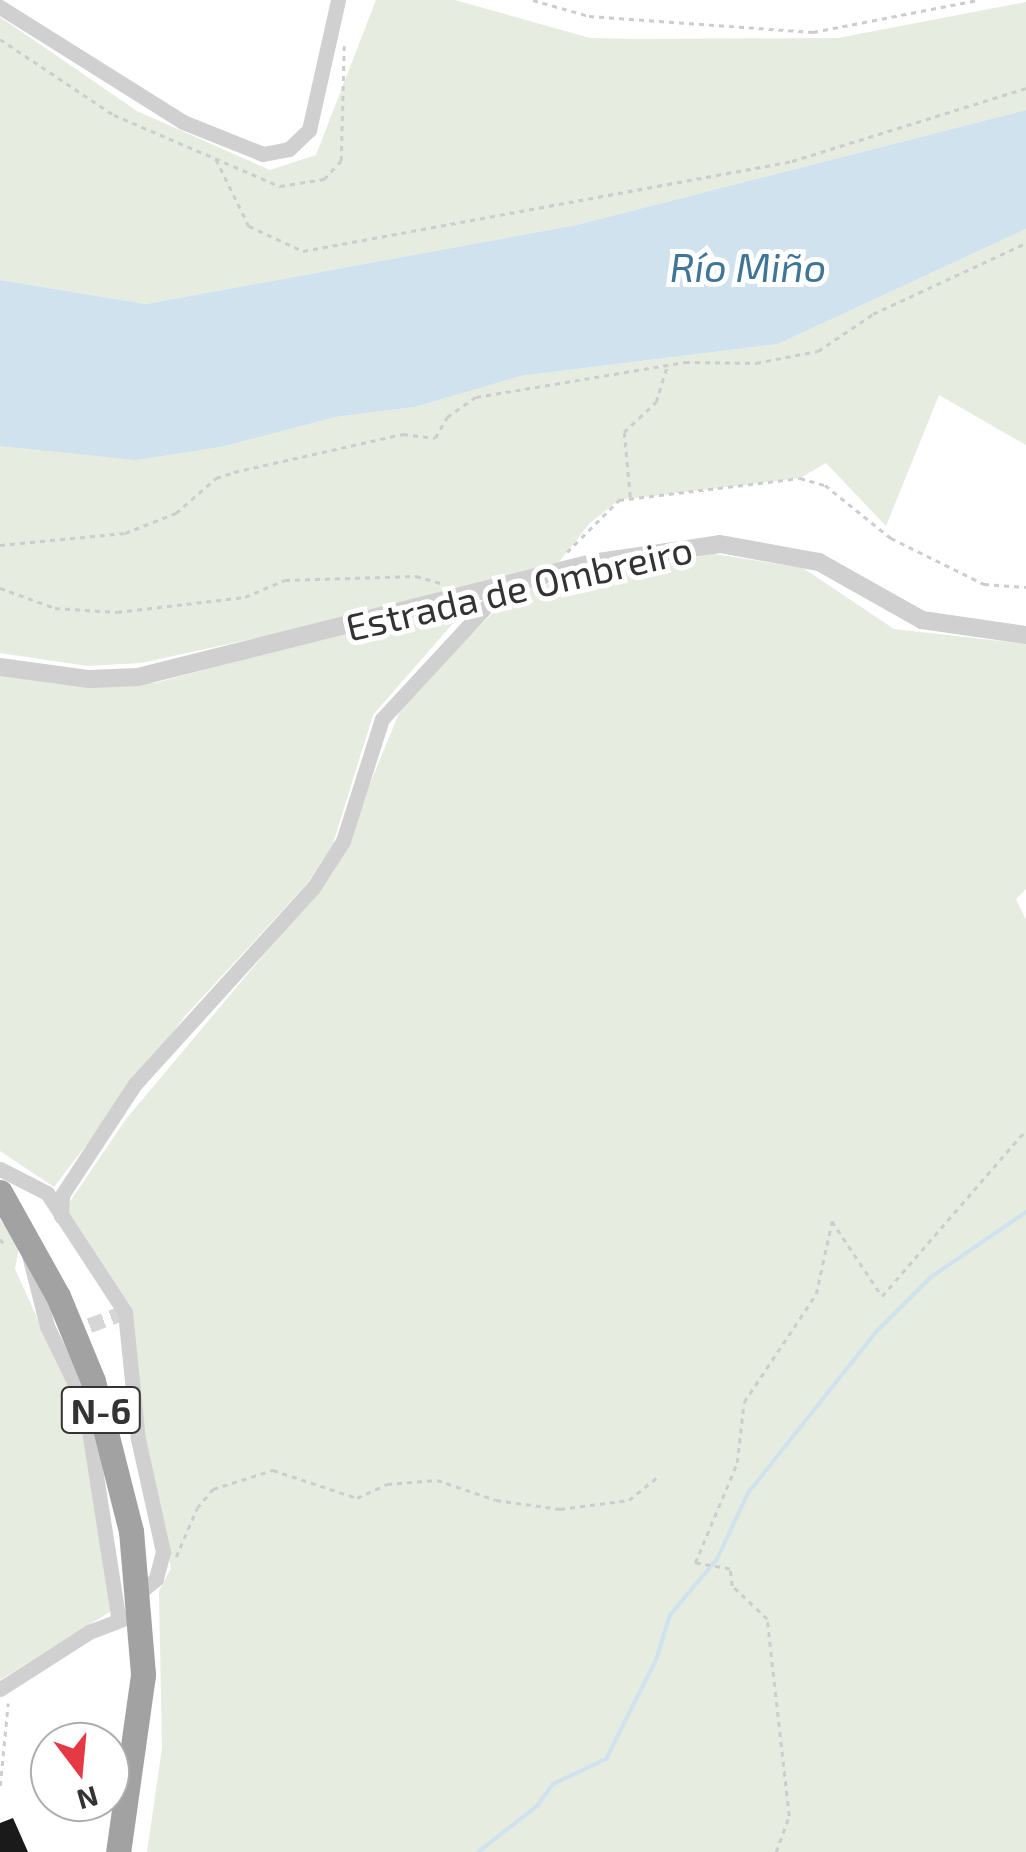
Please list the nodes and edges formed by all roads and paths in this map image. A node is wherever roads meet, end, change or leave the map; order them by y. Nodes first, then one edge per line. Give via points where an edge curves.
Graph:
1 (338, 0) edge
2 (533, 0) edge
3 (978, 0) edge
4 (0, 8) edge
5 (345, 36) dead end
6 (0, 38) edge
7 (1026, 88) edge
8 (216, 159) junction
9 (1026, 243) edge
10 (667, 365) junction
11 (630, 498) dead end
12 (0, 545) edge
13 (550, 573) junction
14 (447, 584) dead end
15 (506, 585) junction
16 (1026, 587) edge
17 (0, 588) edge
18 (1026, 635) edge
19 (0, 667) edge
20 (1026, 1130) edge
21 (0, 1169) edge
22 (0, 1192) edge
23 (61, 1216) junction
24 (28, 1240) junction
25 (660, 1476) dead end
26 (162, 1565) junction
27 (141, 1591) junction
28 (130, 1617) junction
29 (3, 1688) edge
30 (0, 1786) edge
31 (118, 1852) edge
32 (776, 1852) edge

1 - 4 street via 309,130 289,149 262,154 183,122
2 - 3 path via 589,16 813,32
5 - 8 path via 341,161 324,179 280,186
6 - 8 path via 114,114
7 - 8 path via 792,161 304,250 249,226
9 - 10 path via 872,314 818,351 756,363
10 - 11 path via 656,402 624,432
10 - 12 path via 476,398 447,417 435,438 403,434 234,472 216,478 176,513 124,534
13 - 15 street, Estrada de Ombreiro
13 - 16 path via 590,522 619,500 800,478 825,486 891,538 984,584
13 - 18 street, Estrada de Ombreiro via 660,550 750,546 819,562 922,620
14 - 17 path via 416,576 285,580 245,597 117,612 55,608
15 - 19 street, Estrada de Ombreiro via 138,677 90,679
15 - 23 street via 382,719 344,841 314,888 135,1084 62,1195
20 - 32 path via 882,1296 832,1220 816,1294 744,1402 737,1462 695,1563 730,1569 732,1586 767,1620 789,1816
21 - 23 street via 28,1178
22 - 24 highway, N-6
23 - 26 street via 125,1312 138,1439
24 - 27 highway, N-6 via 93,1381
24 - 28 street via 46,1326 85,1405
25 - 26 path via 628,1500 560,1508 496,1500 437,1480 388,1484 358,1498 273,1470 213,1489 196,1508 183,1554
26 - 27 street
27 - 28 highway, N-6
28 - 29 street
28 - 31 highway, N-6 via 138,1739
29 - 30 path

